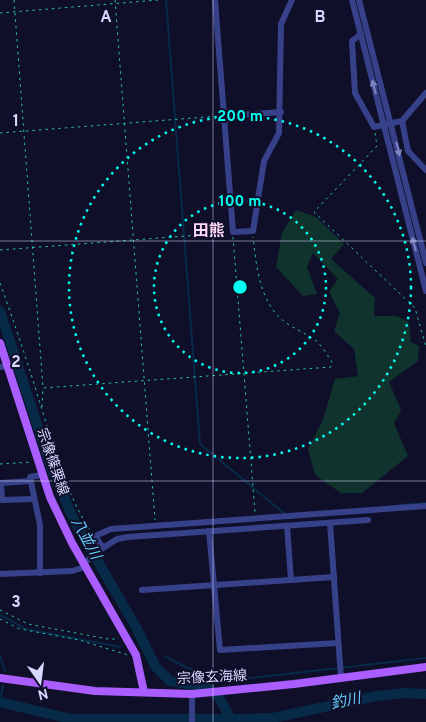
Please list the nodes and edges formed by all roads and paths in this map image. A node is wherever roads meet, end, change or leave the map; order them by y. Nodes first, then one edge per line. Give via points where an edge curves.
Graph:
1 (14, 0) edge
2 (115, 0) edge
3 (158, 0) edge
4 (214, 0) edge
5 (292, 0) edge
6 (352, 0) edge
7 (359, 0) edge
8 (115, 3) junction
9 (0, 12) edge
10 (15, 12) junction
11 (361, 34) junction
12 (426, 93) edge
13 (281, 112) junction
14 (224, 116) junction
15 (402, 121) junction
16 (391, 123) junction
17 (124, 124) junction
18 (383, 125) junction
19 (374, 127) junction
20 (24, 132) junction
21 (0, 133) edge
22 (426, 170) edge
23 (253, 231) junction
24 (233, 232) junction
25 (133, 240) junction
26 (33, 248) junction
27 (0, 250) edge
28 (426, 263) edge
29 (0, 283) edge
30 (426, 292) edge
31 (0, 343) edge
32 (426, 347) edge
33 (4, 366) edge
34 (244, 374) junction
35 (144, 382) junction
36 (43, 388) junction
37 (42, 408) junction
38 (38, 462) junction
39 (0, 464) edge
40 (42, 475) junction
41 (30, 481) junction
42 (0, 483) edge
43 (34, 499) junction
44 (426, 506) edge
45 (255, 518) junction
46 (368, 520) dead end
47 (330, 523) junction
48 (155, 525) junction
49 (287, 526) junction
50 (209, 531) junction
51 (96, 538) junction
52 (101, 549) junction
53 (85, 564) junction
54 (40, 573) junction
55 (0, 574) edge
56 (334, 577) junction
57 (291, 580) junction
58 (213, 585) junction
59 (142, 590) dead end
60 (0, 610) edge
61 (0, 619) edge
62 (127, 637) junction
63 (338, 643) junction
64 (136, 655) junction
65 (426, 667) edge
66 (340, 672) junction
67 (0, 678) edge
68 (144, 692) junction
69 (192, 697) junction
70 (192, 722) edge

1 - 10 path
2 - 8 path
3 - 8 path
4 - 14 street
5 - 13 street via 281,24
6 - 11 street
7 - 16 street
8 - 10 path
8 - 17 path
9 - 10 path
10 - 20 path
18 -> 11 street
11 - 19 street via 352,41 352,77 358,101
12 - 15 street
13 - 14 street
13 - 23 street via 280,133 264,161
14 - 17 path
14 - 24 street
15 - 16 street
15 - 22 street via 408,150
16 - 18 street
16 -> 28 street
17 - 20 path
17 - 25 path
18 - 19 street
30 -> 18 street
19 - 32 path via 377,146 314,212 415,308
20 - 21 path
20 - 26 path
23 - 24 street
23 - 34 path via 255,260 270,304 279,318 317,341 333,364 329,368
24 - 25 path
24 - 34 path
25 - 26 path
25 - 35 path
26 - 27 path
26 - 36 path
29 - 37 path
31 - 33 main road, 宗像篠栗線
33 - 38 main road, 宗像篠栗線
34 - 35 path
34 - 45 path
35 - 36 path
35 - 48 path
36 - 37 path
37 - 51 path via 73,500
38 - 39 path
38 - 40 main road, 宗像篠栗線
40 - 41 street via 30,477
40 - 53 main road, 宗像篠栗線 via 58,515
41 - 42 street
41 - 43 street
42 - 43 street via 2,500
43 - 54 street via 40,525
44 - 45 street
45 - 48 street
46 - 47 street
47 - 49 street
47 - 56 street
48 - 51 street via 112,529
49 - 50 street
49 - 57 street
50 - 52 street via 128,537 117,539
50 - 58 street
51 - 52 street
52 - 53 street
53 - 54 street via 72,571
53 - 62 main road, 宗像篠栗線
54 - 55 street
56 - 57 street
56 - 63 street
57 - 58 street
58 - 59 street
58 - 63 street via 220,650
60 - 62 path via 28,624 108,639
61 - 64 path via 20,630 79,640
62 - 64 main road, 宗像篠栗線
63 - 66 street
64 - 68 main road, 宗像篠栗線
65 - 66 main road, 宗像玄海線
66 - 69 main road, 宗像玄海線
67 - 68 main road, 宗像玄海線 via 96,691
68 - 69 main road, 宗像玄海線
69 - 70 street

